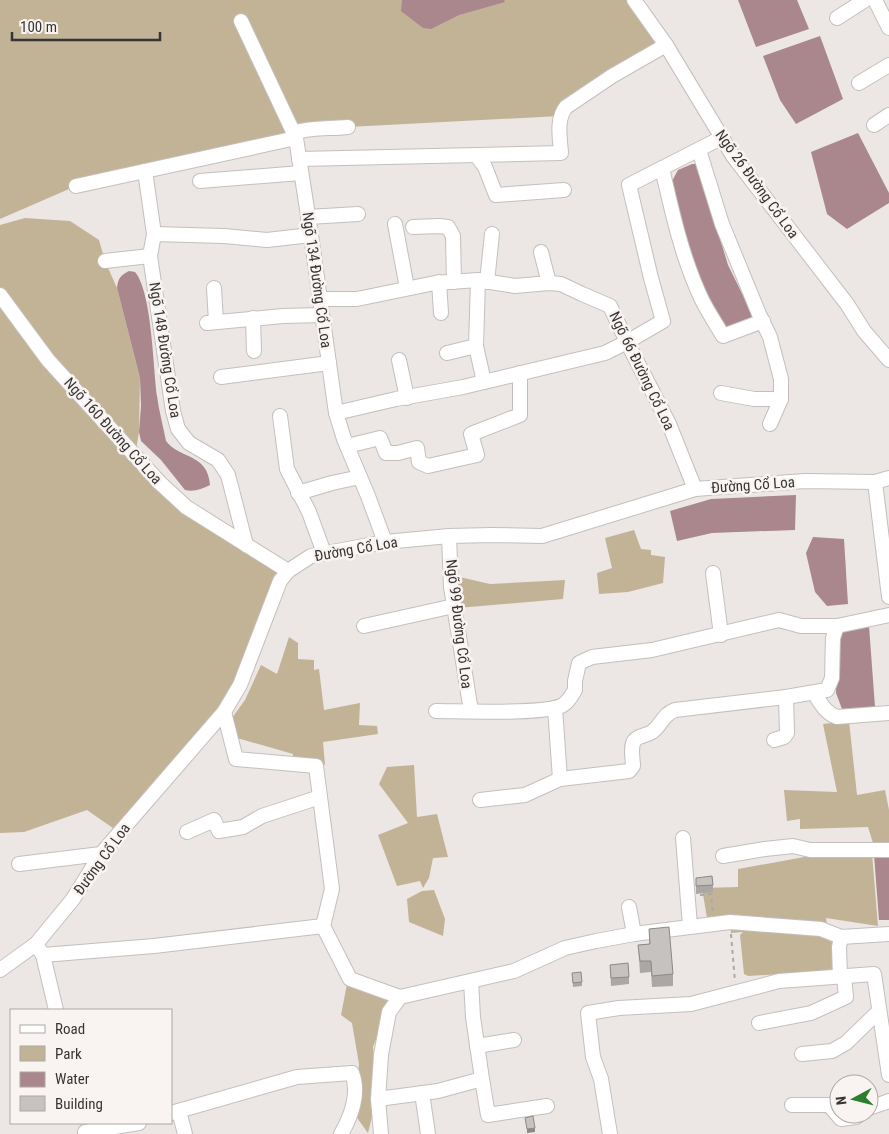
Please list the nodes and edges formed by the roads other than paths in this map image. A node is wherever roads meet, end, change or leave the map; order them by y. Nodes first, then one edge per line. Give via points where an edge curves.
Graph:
1 (634, 0) edge
2 (865, 0) edge
3 (875, 0) edge
4 (837, 18) dead end
5 (241, 21) dead end
6 (889, 28) edge
7 (666, 45) junction
8 (889, 65) edge
9 (859, 82) dead end
10 (889, 115) edge
11 (874, 125) dead end
12 (348, 127) dead end
13 (295, 135) junction
14 (721, 138) junction
15 (699, 150) junction
16 (476, 155) junction
17 (300, 166) junction
18 (662, 168) junction
19 (145, 171) junction
20 (200, 181) dead end
21 (76, 186) dead end
22 (564, 190) dead end
23 (358, 214) dead end
24 (308, 217) junction
25 (395, 224) dead end
26 (413, 227) dead end
27 (154, 234) junction
28 (492, 234) dead end
29 (311, 235) junction
30 (541, 252) dead end
31 (150, 256) junction
32 (105, 261) dead end
33 (482, 281) junction
34 (439, 282) junction
35 (454, 282) junction
36 (549, 283) junction
37 (214, 288) dead end
38 (407, 288) junction
39 (0, 295) edge
40 (320, 299) junction
41 (441, 313) dead end
42 (322, 315) junction
43 (253, 318) junction
44 (762, 321) junction
45 (627, 342) junction
46 (476, 346) junction
47 (254, 350) dead end
48 (448, 353) dead end
49 (399, 360) dead end
50 (889, 360) edge
51 (329, 363) junction
52 (520, 373) junction
53 (222, 378) dead end
54 (484, 382) junction
55 (721, 393) dead end
56 (407, 398) junction
57 (781, 399) junction
58 (336, 413) junction
59 (280, 416) dead end
60 (770, 424) dead end
61 (347, 446) junction
62 (360, 477) junction
63 (882, 480) edge
64 (695, 489) junction
65 (298, 493) junction
66 (449, 536) junction
67 (385, 542) junction
68 (246, 545) junction
69 (324, 553) junction
70 (288, 572) junction
71 (713, 573) dead end
72 (889, 597) edge
73 (454, 606) junction
74 (889, 616) edge
75 (364, 626) dead end
76 (837, 626) junction
77 (720, 635) junction
78 (814, 693) junction
79 (786, 697) junction
80 (556, 708) junction
81 (471, 711) junction
82 (224, 712) junction
83 (436, 712) dead end
84 (889, 713) edge
85 (774, 740) dead end
86 (560, 779) junction
87 (320, 797) junction
88 (480, 800) dead end
89 (187, 832) dead end
90 (683, 838) dead end
91 (889, 850) edge
92 (101, 854) junction
93 (723, 856) dead end
94 (19, 864) dead end
95 (629, 907) dead end
96 (323, 926) junction
97 (690, 926) junction
98 (634, 934) junction
99 (889, 934) edge
100 (842, 937) junction
101 (40, 949) junction
102 (0, 970) edge
103 (842, 976) junction
104 (471, 981) junction
105 (400, 997) junction
106 (56, 1009) edge
107 (879, 1011) junction
108 (759, 1023) dead end
109 (514, 1040) dead end
110 (477, 1046) junction
111 (802, 1054) dead end
112 (889, 1075) edge
113 (482, 1079) junction
114 (422, 1093) junction
115 (378, 1099) junction
116 (792, 1105) dead end
117 (829, 1105) edge
118 (547, 1106) dead end
119 (175, 1112) edge
120 (380, 1117) junction
121 (351, 1118) junction
122 (131, 1124) edge
123 (85, 1130) edge
124 (185, 1134) edge
125 (341, 1134) edge
126 (356, 1134) edge
127 (374, 1134) edge
128 (381, 1134) edge
129 (428, 1134) edge
130 (610, 1134) edge

1 - 7 street, Ngõ 26 Đường Cổ Loa
2 - 4 street
3 - 6 street
5 - 13 street, Ngõ 134 Đường Cổ Loa
7 - 14 street, Ngõ 26 Đường Cổ Loa
7 - 16 street via 566,107 560,120 561,153
8 - 9 street
10 - 11 street
12 - 13 street via 307,128
13 - 17 street, Ngõ 134 Đường Cổ Loa
13 - 19 street
14 - 15 street
14 - 50 street, Ngõ 26 Đường Cổ Loa
15 - 18 street
15 - 44 street via 722,224
16 - 17 street
16 - 22 street via 485,167 496,196
17 - 20 street
17 - 24 street, Ngõ 134 Đường Cổ Loa
18 - 44 street via 672,215 689,268 702,300 723,336
18 - 45 street via 629,185 663,321
19 - 21 street
19 - 27 street, Ngõ 148 Đường Cổ Loa
23 - 24 street
24 - 29 street, Ngõ 134 Đường Cổ Loa
25 - 38 street
26 - 35 street via 448,228 453,236
27 - 29 street via 267,240
27 - 31 street, Ngõ 148 Đường Cổ Loa
28 - 33 street
29 - 40 street, Ngõ 134 Đường Cổ Loa
30 - 36 street
31 - 32 street
31 - 68 street, Ngõ 148 Đường Cổ Loa via 178,428 189,443 218,460 228,476
33 - 35 street, Ngõ 66 Đường Cổ Loa
33 - 36 street, Ngõ 66 Đường Cổ Loa via 515,286
33 - 46 street
34 - 35 street, Ngõ 66 Đường Cổ Loa
34 - 38 street, Ngõ 66 Đường Cổ Loa
34 - 41 street
36 - 45 street, Ngõ 66 Đường Cổ Loa via 567,286 610,306
37 - 43 street via 211,322
38 - 40 street, Ngõ 66 Đường Cổ Loa via 357,299
39 - 68 street, Ngõ 160 Đường Cổ Loa via 48,360 160,483 186,507
40 - 42 street, Ngõ 134 Đường Cổ Loa
42 - 43 street
42 - 51 street, Ngõ 134 Đường Cổ Loa
43 - 47 street
44 - 57 street via 770,337 781,379
45 - 52 street via 605,353
45 - 64 street, Ngõ 66 Đường Cổ Loa via 669,424
46 - 48 street
46 - 54 street
49 - 56 street
51 - 53 street
51 - 58 street, Ngõ 134 Đường Cổ Loa
52 - 54 street
52 - 61 street via 520,415 472,434 477,455 428,466 419,462 418,448 386,452 380,438
54 - 56 street
55 - 57 street via 754,399
56 - 58 street
57 - 60 street
58 - 61 street, Ngõ 134 Đường Cổ Loa
59 - 65 street via 287,469
61 - 62 street, Ngõ 134 Đường Cổ Loa
62 - 65 street
62 - 67 street, Ngõ 134 Đường Cổ Loa
63 - 64 street, Đường Cổ Loa via 805,481
63 - 72 street
64 - 66 street, Đường Cổ Loa via 542,536
65 - 69 street via 309,512
66 - 67 street, Đường Cổ Loa
66 - 73 street, Ngõ 99 Đường Cổ Loa
67 - 69 street, Đường Cổ Loa
68 - 70 street
69 - 70 street, Đường Cổ Loa via 311,556
70 - 82 street, Đường Cổ Loa via 280,581 240,685
71 - 77 street
73 - 75 street
73 - 81 street, Ngõ 99 Đường Cổ Loa
74 - 76 street
76 - 77 street via 801,626 779,620
76 - 78 street via 833,638 832,678 827,690
77 - 80 street via 652,650 592,657 579,663 575,690 564,704
78 - 79 street
78 - 84 street via 824,709 836,717
79 - 85 street via 787,733
79 - 86 street via 675,710 667,713 652,732 634,741 630,770
80 - 81 street
80 - 86 street
81 - 83 street
82 - 87 street via 236,759 316,766
82 - 92 street, Đường Cổ Loa
86 - 88 street via 525,795
87 - 89 street via 262,816 243,827 219,831 214,820
87 - 96 street via 332,889
90 - 97 street
91 - 93 street via 810,850 793,846
92 - 94 street
92 - 101 street, Đường Cổ Loa
95 - 98 street
96 - 101 street via 163,945
96 - 105 street via 350,980
97 - 98 street
97 - 100 street via 730,922 821,928
98 - 104 street via 565,948 514,971
99 - 100 street
100 - 103 street via 839,948
101 - 102 street, Đường Cổ Loa
101 - 106 street
103 - 107 street via 874,974
103 - 108 street via 846,998 811,1012
103 - 130 street via 779,981 691,1004 588,1013 593,1057
104 - 105 street
104 - 110 street
105 - 115 street via 389,1012 381,1055
107 - 111 street via 846,1043 832,1051
107 - 112 street
109 - 110 street
110 - 113 street
113 - 114 street
113 - 118 street via 488,1114
114 - 115 street
114 - 129 street
115 - 120 street
116 - 117 street
119 - 121 street via 297,1077 348,1072 354,1079
119 - 124 street
120 - 127 street
120 - 128 street
121 - 125 street
121 - 126 street
122 - 123 street

